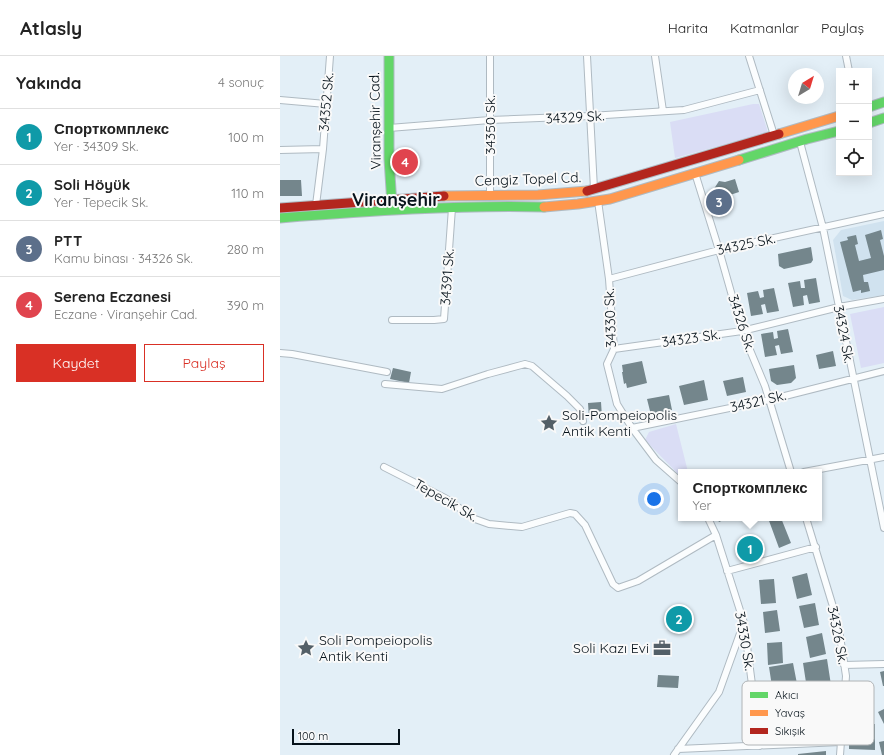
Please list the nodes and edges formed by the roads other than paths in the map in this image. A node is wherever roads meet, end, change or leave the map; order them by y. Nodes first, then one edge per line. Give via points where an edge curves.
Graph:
1 (330, 56) edge
2 (389, 56) edge
3 (490, 56) edge
4 (586, 56) edge
5 (655, 56) edge
6 (749, 56) edge
7 (846, 56) edge
8 (848, 68) edge
9 (760, 90) junction
10 (280, 100) edge
11 (884, 102) edge
12 (326, 104) junction
13 (872, 106) edge
14 (663, 111) junction
15 (590, 116) junction
16 (836, 117) edge
17 (884, 118) edge
18 (490, 120) junction
19 (872, 121) edge
20 (388, 128) junction
21 (836, 132) edge
22 (774, 135) junction
23 (800, 142) junction
24 (323, 149) junction
25 (280, 150) edge
26 (695, 173) junction
27 (594, 189) junction
28 (490, 195) junction
29 (391, 199) junction
30 (598, 201) junction
31 (316, 205) junction
32 (280, 208) edge
33 (452, 208) junction
34 (392, 210) junction
35 (884, 214) edge
36 (280, 218) edge
37 (823, 228) junction
38 (719, 250) junction
39 (609, 279) junction
40 (884, 299) edge
41 (839, 307) junction
42 (392, 320) dead end
43 (742, 331) junction
44 (614, 349) junction
45 (280, 353) edge
46 (884, 371) edge
47 (387, 372) dead end
48 (852, 378) junction
49 (385, 384) dead end
50 (769, 400) junction
51 (583, 421) dead end
52 (632, 428) junction
53 (884, 457) edge
54 (870, 460) junction
55 (384, 467) dead end
56 (790, 469) edge
57 (820, 469) edge
58 (678, 479) edge
59 (710, 521) edge
60 (807, 521) edge
61 (884, 528) edge
62 (716, 534) junction
63 (816, 547) junction
64 (727, 571) junction
65 (744, 623) junction
66 (884, 664) edge
67 (844, 665) junction
68 (752, 681) edge
69 (846, 681) edge
70 (780, 745) edge
71 (841, 745) edge
72 (760, 746) joint
73 (678, 749) junction
74 (674, 755) edge
75 (840, 755) edge

1 - 12 street, 34352 Sk.
2 - 20 street, Viranşehir Cad.
3 - 18 street, 34350 Sk.
4 - 15 street
5 - 14 street
6 - 9 street
7 - 8 street
9 - 14 street, 34329 Sk. via 684,110
9 - 22 street
10 - 12 street
11 - 13 street
12 - 24 street, 34352 Sk.
14 - 15 street, 34329 Sk.
15 - 18 street, 34329 Sk.
15 - 27 street
16 - 22 street, Cengiz Topel Cd.
17 - 19 street
18 - 20 street, 34329 Sk.
18 - 28 street, 34350 Sk.
20 - 29 street, Viranşehir Cad.
21 - 23 street, Cengiz Topel Cd.
22 - 27 street, Cengiz Topel Cd.
23 - 26 street, Cengiz Topel Cd.
23 - 37 street, 34324 Sk.
24 - 25 street
24 - 31 street, 34352 Sk.
26 - 30 street, Cengiz Topel Cd.
26 - 38 street, 34326 Sk.
27 - 28 street, Cengiz Topel Cd. via 583,192
28 - 29 street, Cengiz Topel Cd.
29 - 31 street, Cengiz Topel Cd.
29 - 34 street, Viranşehir Cad.
30 - 33 street, Cengiz Topel Cd. via 548,207
30 - 39 street, 34330 Sk.
31 - 32 street, Cengiz Topel Cd.
33 - 34 street, Cengiz Topel Cd.
33 - 42 street, 34391 Sk. via 444,319
34 - 36 street, Cengiz Topel Cd.
35 - 37 street, 34325 Sk.
37 - 38 street, 34325 Sk.
37 - 41 street, 34324 Sk.
38 - 39 street, 34325 Sk.
38 - 43 street, 34326 Sk.
39 - 44 street, 34330 Sk.
40 - 41 street, 34323 Sk.
41 - 43 street, 34323 Sk.
41 - 48 street, 34324 Sk.
43 - 44 street, 34323 Sk.
43 - 50 street, 34326 Sk.
44 - 52 street, 34330 Sk. via 607,364 617,404
45 - 47 street
46 - 48 street, 34321 Sk.
48 - 50 street, 34321 Sk.
48 - 54 street, 34324 Sk.
49 - 51 street via 442,389 525,364 532,366 567,396 580,409
50 - 52 street, 34321 Sk.
50 - 56 street, 34326 Sk.
52 - 58 street, 34330 Sk. via 656,460
53 - 54 street
54 - 57 street
54 - 61 street, 34324 Sk.
55 - 62 street, Tepecik Sk. via 489,524 522,527 570,513 575,514 585,525 613,584 618,588 638,581
59 - 62 street, 34330 Sk.
60 - 63 street, 34326 Sk.
62 - 64 street, 34330 Sk.
63 - 64 street
63 - 67 street, 34326 Sk. via 838,623
64 - 65 street, 34330 Sk.
65 - 68 street, 34330 Sk.
65 - 73 street via 719,692
66 - 67 street
67 - 69 street, 34326 Sk.
70 - 72 street
71 - 75 street, 34326 Sk.
72 - 73 street
73 - 74 street

